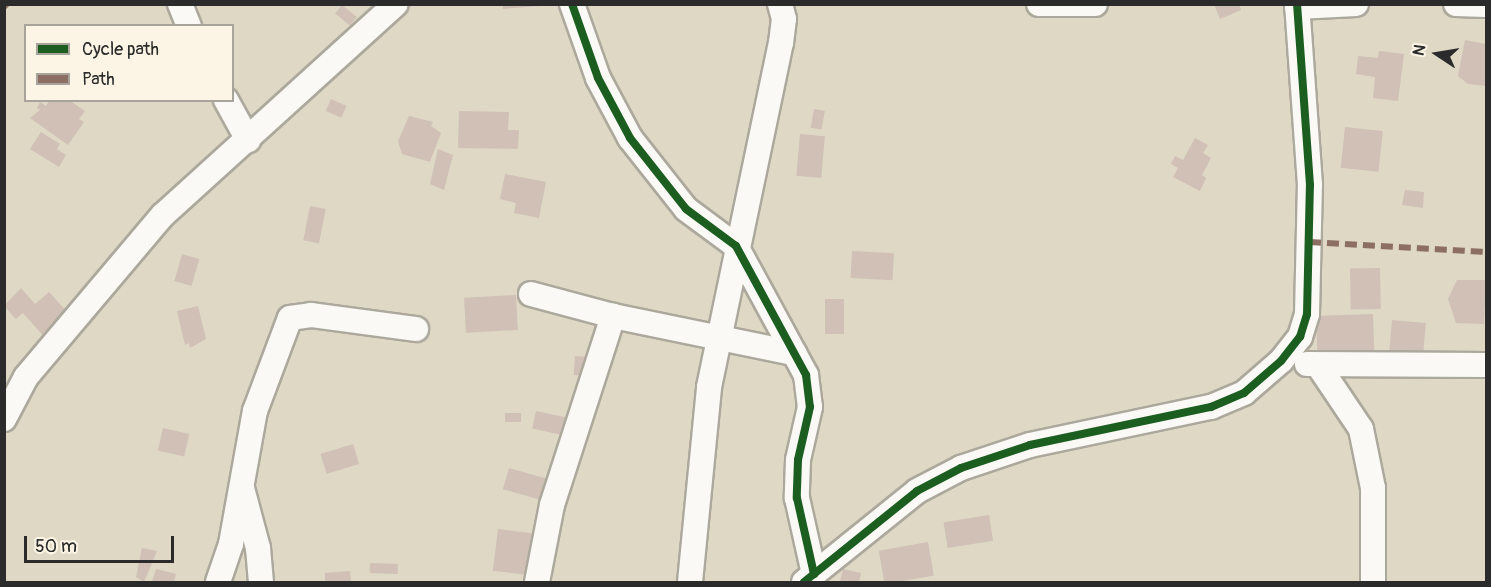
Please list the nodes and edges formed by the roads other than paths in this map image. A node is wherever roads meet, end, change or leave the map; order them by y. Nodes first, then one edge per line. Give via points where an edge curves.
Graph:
1 (180, 4) edge
2 (396, 4) edge
3 (572, 4) edge
4 (780, 4) edge
5 (1039, 4) edge
6 (1095, 4) edge
7 (1356, 4) edge
8 (1456, 4) edge
9 (1480, 5) edge
10 (1486, 5) edge
11 (1297, 6) edge
12 (188, 24) edge
13 (227, 102) edge
14 (248, 140) junction
15 (736, 246) junction
16 (531, 294) dead end
17 (613, 316) junction
18 (416, 329) dead end
19 (719, 338) junction
20 (794, 353) junction
21 (1281, 361) junction
22 (1318, 365) junction
23 (1486, 365) edge
24 (4, 419) edge
25 (241, 484) junction
26 (821, 575) edge
27 (218, 582) edge
28 (261, 582) edge
29 (537, 582) edge
30 (690, 582) edge
31 (1372, 582) edge

1 - 12 street
2 - 14 street
3 - 15 street via 598,78 630,138 659,181 686,209
4 - 15 street via 784,19 781,43
5 - 6 street
7 - 11 street
8 - 9 street
9 - 10 street
11 - 21 street via 1310,185 1307,314 1300,337
13 - 14 street
14 - 24 street via 163,215 115,267 26,377
15 - 19 street
15 - 20 street
16 - 17 street
17 - 19 street
17 - 29 street via 552,505
18 - 25 street via 311,315 290,318 255,411
19 - 20 street
19 - 30 street via 710,387
20 - 26 street via 806,375 810,407 798,460 797,498
21 - 22 street
21 - 26 street via 1244,393 1211,407 1030,445 961,468 917,491 871,524
22 - 23 street
22 - 31 street via 1361,429 1373,488
25 - 27 street via 231,544
25 - 28 street via 258,548

